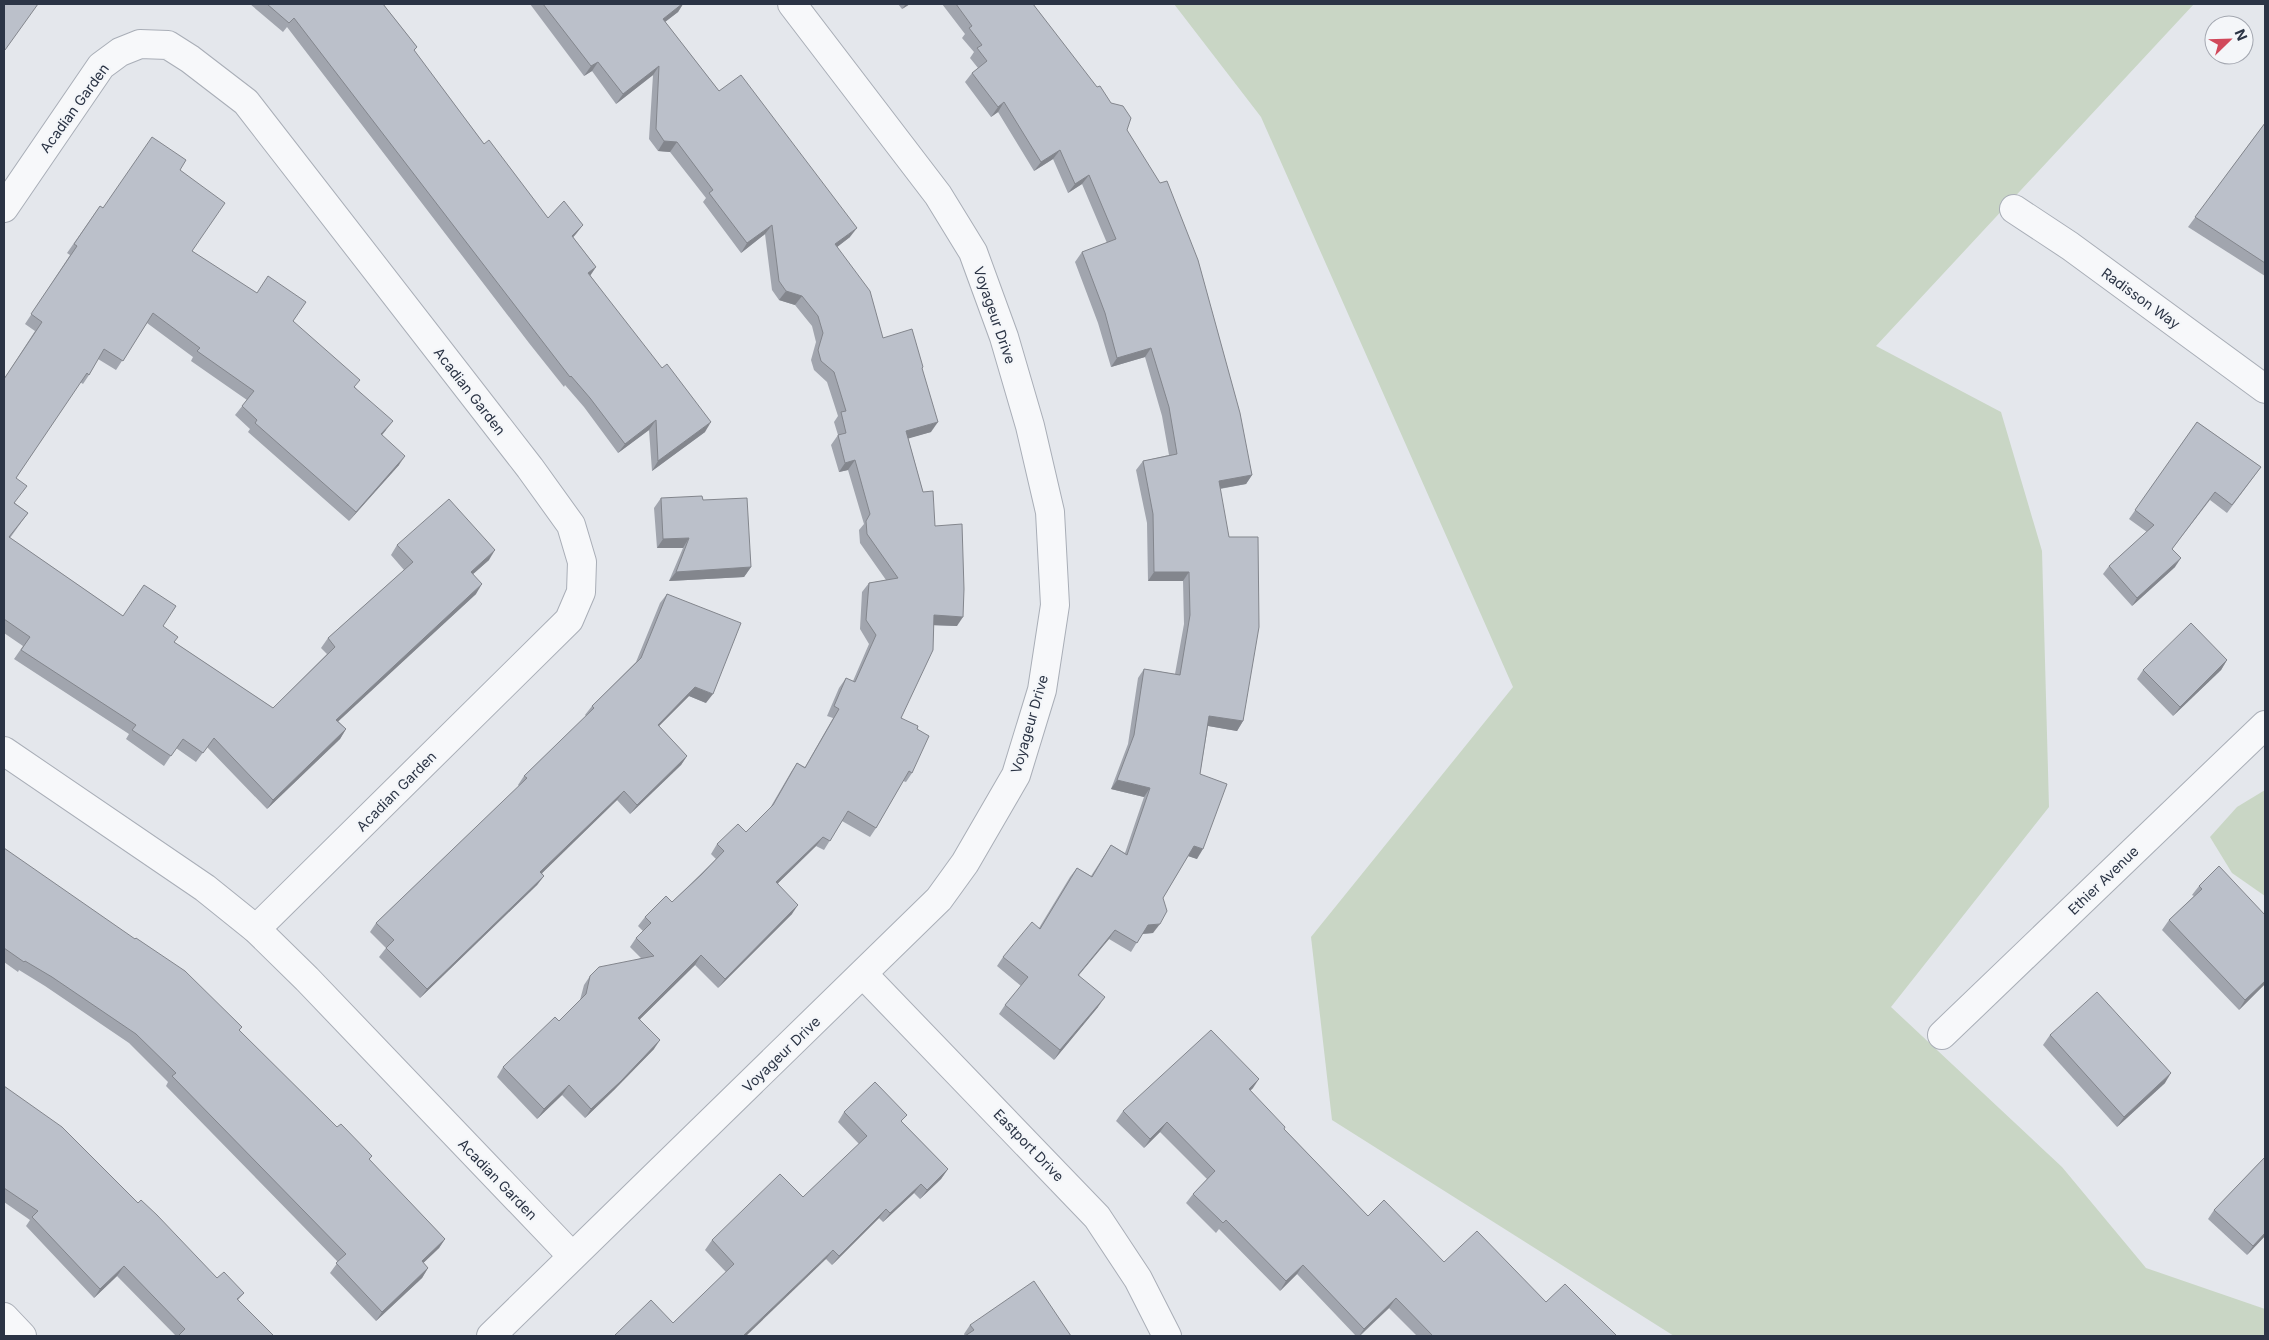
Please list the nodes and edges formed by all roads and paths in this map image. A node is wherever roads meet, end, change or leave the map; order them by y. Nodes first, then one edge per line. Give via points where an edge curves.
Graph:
1 (792, 4) edge
2 (4, 208) edge
3 (2014, 209) dead end
4 (2265, 390) edge
5 (2265, 725) edge
6 (4, 751) edge
7 (256, 929) junction
8 (863, 974) junction
9 (1942, 1035) dead end
10 (572, 1256) junction
11 (4, 1317) edge
12 (22, 1336) edge
13 (491, 1336) edge
14 (1167, 1336) edge

1 - 8 street, Voyageur Drive via 938,195 973,252 1004,337 1030,426 1050,512 1055,605 1042,690 1016,775 965,864 939,899
2 - 7 street, Acadian Garden via 101,66 120,52 140,44 168,45 246,102 571,525 582,562 581,592 569,620
3 - 4 street, Radisson Way via 2070,246
5 - 9 street, Ethier Avenue
6 - 7 street, Acadian Garden via 205,888
7 - 10 street, Acadian Garden
8 - 10 street, Voyageur Drive
8 - 14 street, Eastport Drive via 1097,1217 1138,1280
10 - 13 street, Voyageur Drive
11 - 12 street

